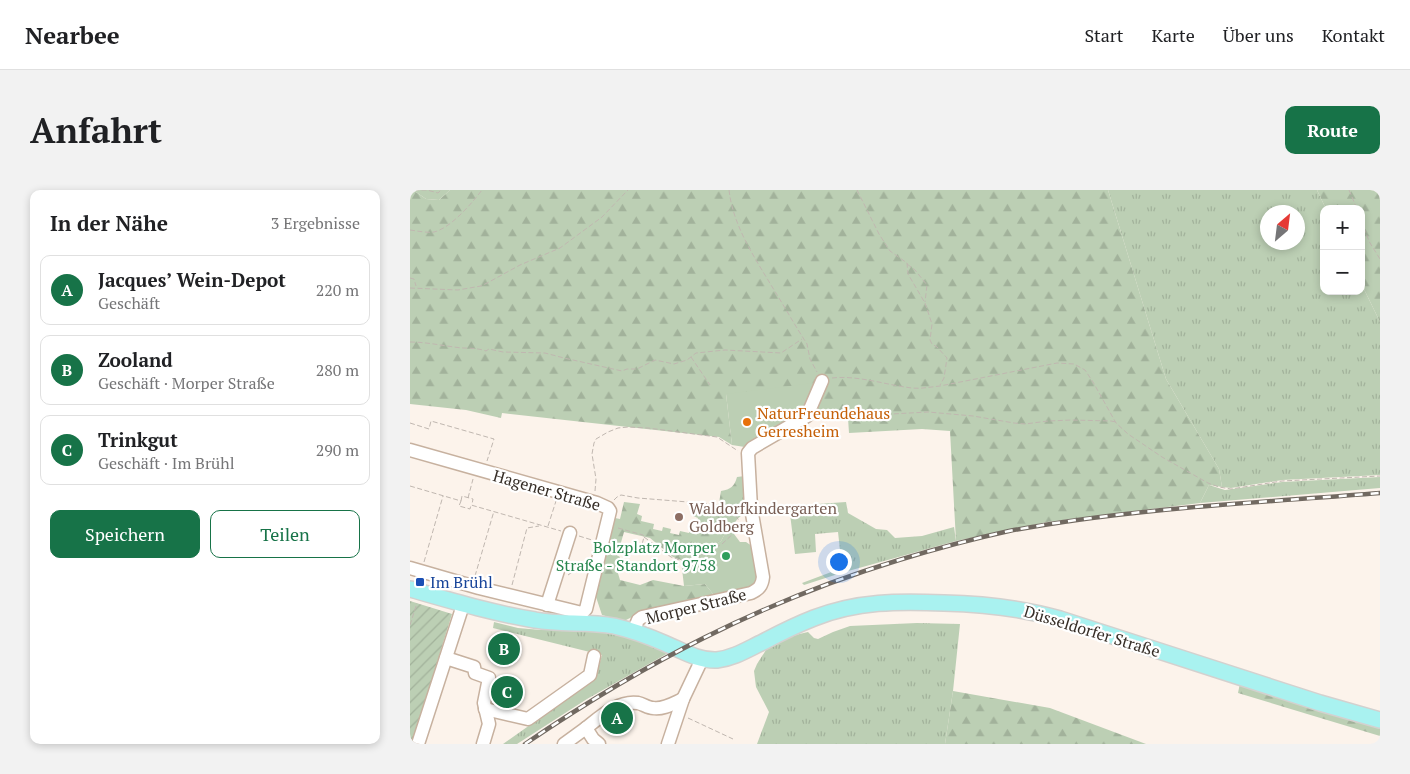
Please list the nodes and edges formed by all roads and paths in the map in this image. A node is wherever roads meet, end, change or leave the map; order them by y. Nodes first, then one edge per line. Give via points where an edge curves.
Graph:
1 (414, 190) edge
2 (442, 190) edge
3 (482, 190) edge
4 (628, 190) edge
5 (729, 190) edge
6 (1349, 190) edge
7 (858, 191) edge
8 (1355, 205) edge
9 (410, 230) edge
10 (1365, 231) edge
11 (1380, 259) edge
12 (906, 264) junction
13 (410, 278) edge
14 (410, 288) edge
15 (416, 288) junction
16 (925, 303) junction
17 (803, 338) junction
18 (410, 342) edge
19 (690, 356) junction
20 (822, 382) junction
21 (710, 384) dead end
22 (940, 386) junction
23 (807, 416) junction
24 (1116, 422) junction
25 (410, 423) edge
26 (410, 450) edge
27 (747, 457) junction
28 (480, 470) junction
29 (1380, 476) edge
30 (410, 486) edge
31 (558, 493) junction
32 (621, 495) dead end
33 (443, 496) junction
34 (468, 498) junction
35 (461, 501) junction
36 (597, 503) junction
37 (471, 505) junction
38 (494, 511) junction
39 (748, 514) junction
40 (541, 525) junction
41 (607, 525) junction
42 (548, 527) junction
43 (735, 532) dead end
44 (570, 533) junction
45 (644, 537) junction
46 (603, 543) junction
47 (637, 551) dead end
48 (580, 567) dead end
49 (589, 569) dead end
50 (416, 570) edge
51 (472, 586) junction
52 (414, 595) edge
53 (510, 596) junction
54 (463, 605) junction
55 (547, 605) junction
56 (410, 625) edge
57 (633, 632) junction
58 (594, 656) dead end
59 (446, 658) junction
60 (709, 659) junction
61 (683, 699) junction
62 (485, 709) junction
63 (678, 714) junction
64 (1380, 720) edge
65 (586, 728) junction
66 (732, 739) dead end
67 (418, 744) edge
68 (484, 744) edge
69 (564, 744) edge
70 (599, 744) edge
71 (668, 744) edge

1 - 2 path via 438,193
3 - 9 path via 464,212 438,230
4 - 15 path via 602,217 560,248 481,286 458,290
5 - 17 path via 734,215 743,235
6 - 8 path
7 - 12 path via 890,251
10 - 11 path
12 - 16 path via 908,274
12 - 16 path via 927,285
13 - 15 path via 414,279
14 - 15 path
16 - 22 path via 932,324 930,340 947,358
17 - 19 path via 781,353 725,350
17 - 20 path
18 - 19 path via 486,351 545,353 622,371 637,370 655,360 674,364
19 - 21 path
20 - 22 path via 836,377 912,388
20 - 23 street
22 - 24 path via 1067,363 1080,367 1089,376
23 - 24 path via 838,418 940,412 1025,424 1072,420
23 - 27 street via 752,448
24 - 29 path via 1162,457 1224,489 1282,481
25 - 28 path via 429,429 431,421 494,439
26 - 28 street, Hagener Straße
27 - 36 path via 717,437 648,428 618,428 596,439 592,447
27 - 39 street, Morper Straße
28 - 31 street, Hagener Straße
28 - 34 path
30 - 33 path
31 - 36 street, Hagener Straße
31 - 42 path
32 - 39 path via 714,504
33 - 35 path
33 - 50 path
34 - 35 path via 462,496
34 - 37 path via 473,500
35 - 37 path via 459,506 470,509
36 - 41 street, Hagener Straße via 610,511
37 - 38 path
38 - 40 path
38 - 51 path
39 - 57 street, Morper Straße via 763,577 759,589 642,617
40 - 42 path
40 - 53 path via 527,528
41 - 45 path via 640,533
41 - 46 street, Hagener Straße
42 - 44 path
43 - 45 path via 722,544 685,562 671,557
44 - 46 path
44 - 55 street
45 - 47 path via 640,552
46 - 55 street, Hagener Straße via 584,612
48 - 49 path
50 - 51 street
51 - 53 street
52 - 54 main road, Morper Straße
52 - 56 path
53 - 55 street
54 - 57 main road, Morper Straße via 536,620 613,626
54 - 59 street
57 - 60 main road, Morper Straße
58 - 62 street via 590,675 528,719
59 - 62 street via 474,667 475,673 489,678
59 - 67 street
60 - 61 street
60 - 64 main road, Düsseldorfer Straße via 736,655 795,626 850,607 906,601 985,605 1060,619
61 - 63 street
61 - 65 street via 655,709 638,703 624,704
62 - 68 street via 489,724
63 - 66 path
63 - 71 street
65 - 69 street
65 - 70 street

